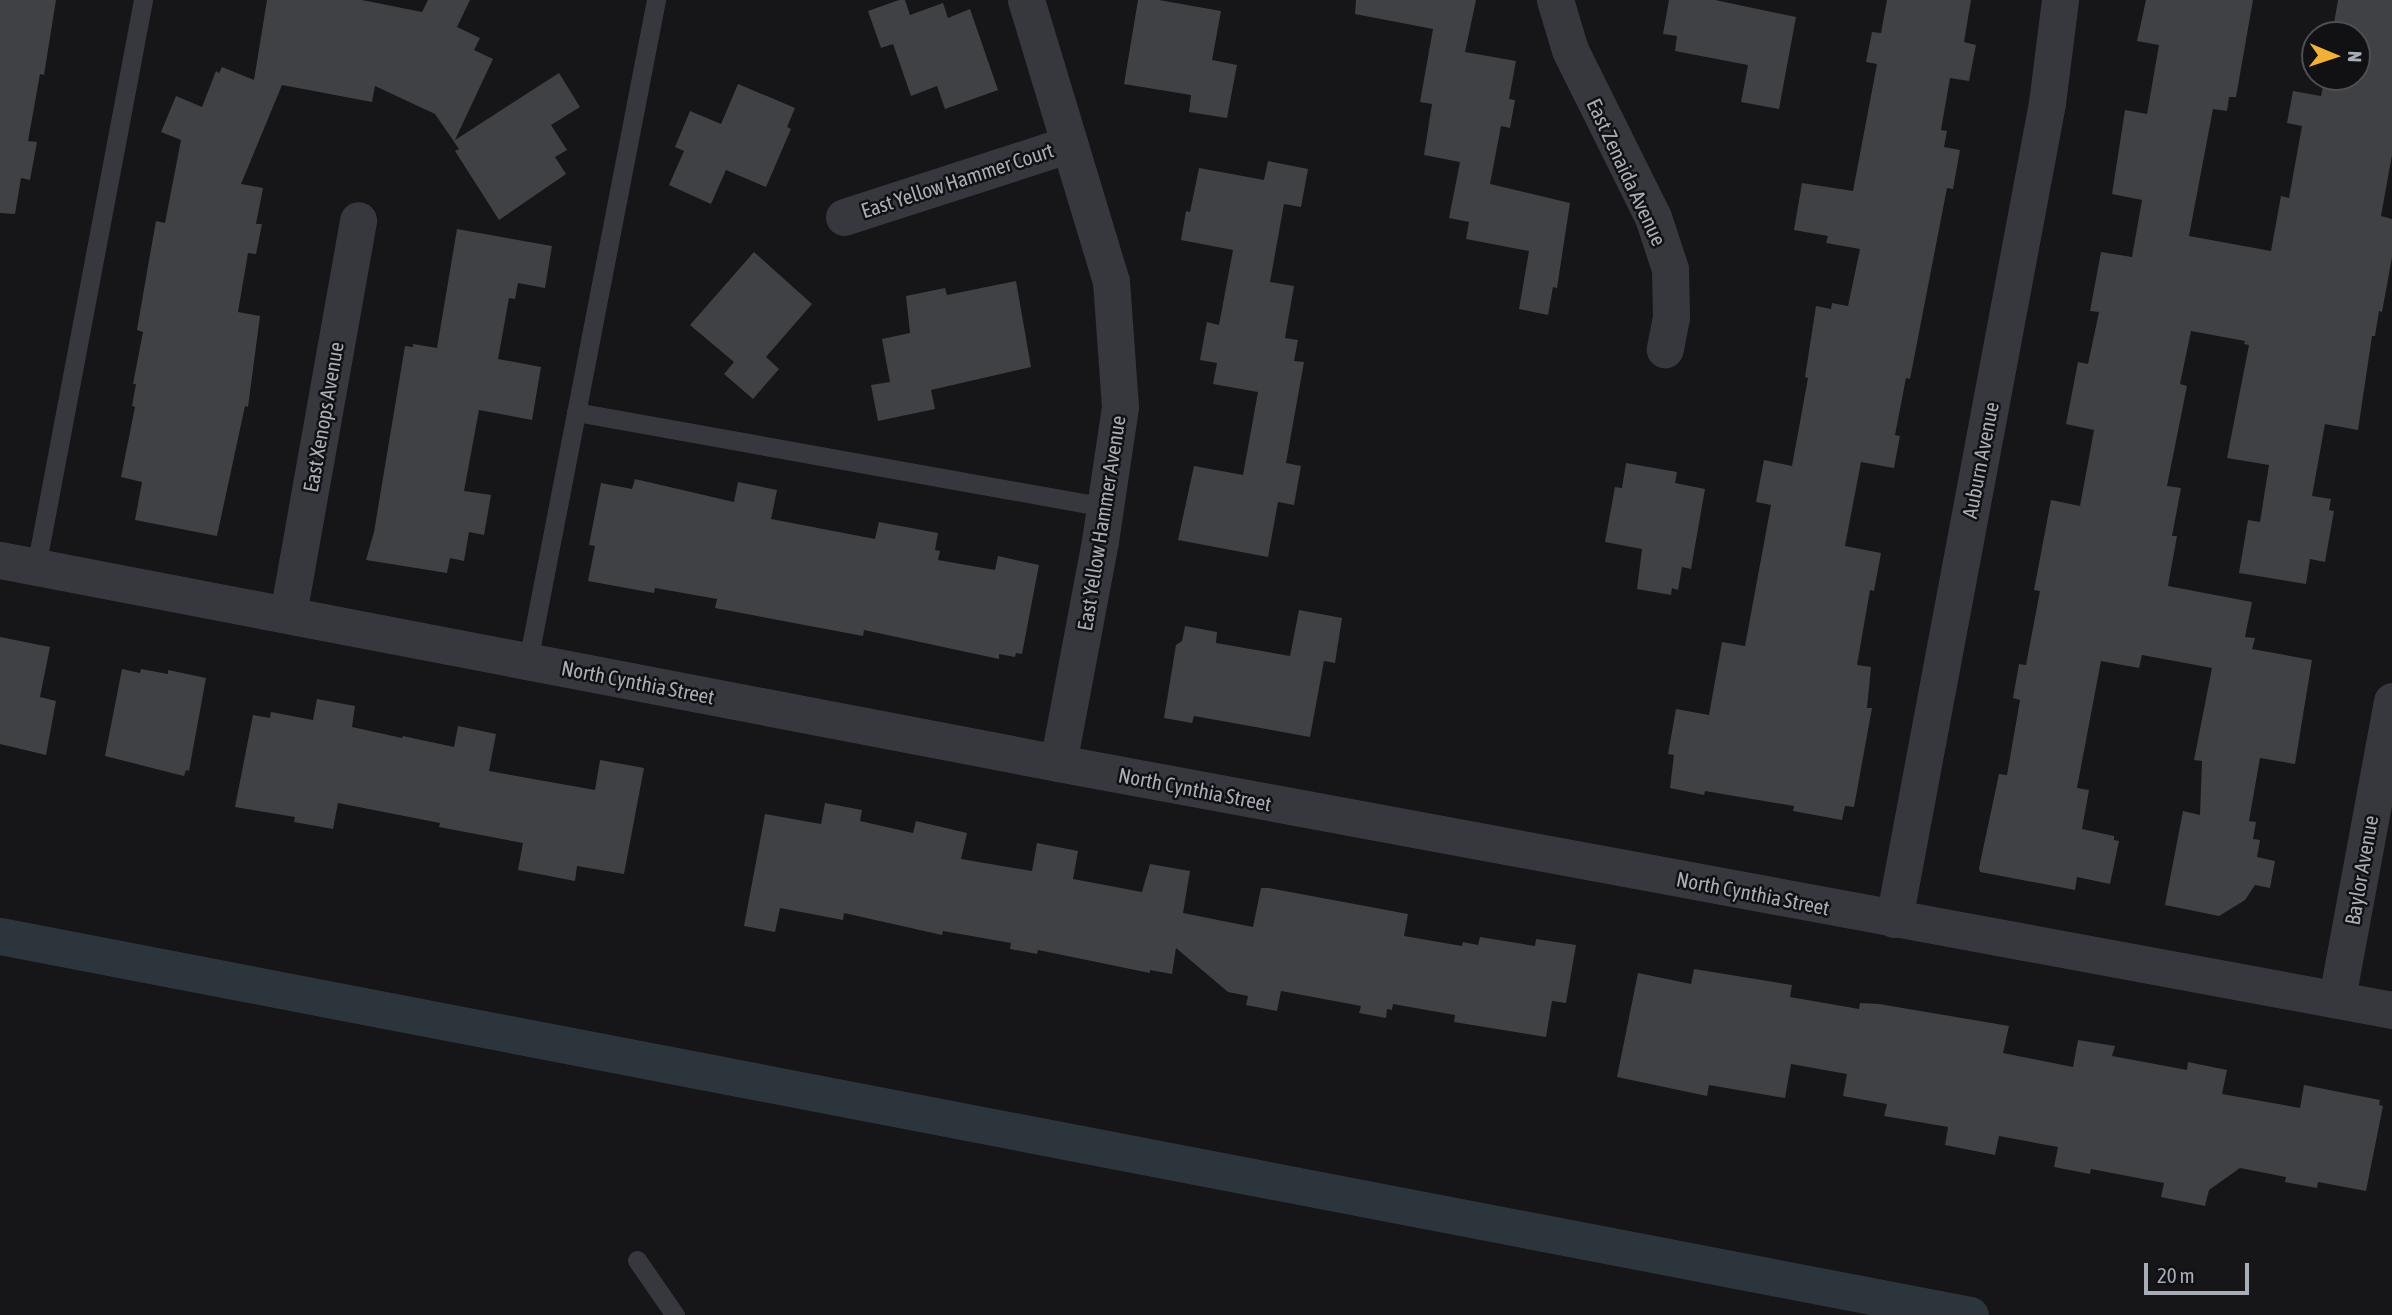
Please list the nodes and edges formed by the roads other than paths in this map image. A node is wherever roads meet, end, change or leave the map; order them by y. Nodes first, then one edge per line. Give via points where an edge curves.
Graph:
1 (143, 0) edge
2 (1026, 0) edge
3 (1555, 0) edge
4 (2060, 0) edge
5 (653, 1) edge
6 (1070, 144) junction
7 (844, 217) dead end
8 (358, 220) dead end
9 (1665, 349) dead end
10 (576, 412) junction
11 (1105, 507) junction
12 (0, 560) edge
13 (36, 567) junction
14 (288, 614) junction
15 (528, 661) junction
16 (2392, 701) edge
17 (1058, 763) junction
18 (1894, 919) junction
19 (2337, 998) junction
20 (2392, 1010) edge
21 (637, 1259) dead end
22 (675, 1315) edge

1 - 13 lane
2 - 6 street, East Yellow Hammer Avenue
3 - 9 street, East Zenaida Avenue via 1570,50 1653,217 1670,269 1671,317
4 - 18 street, Auburn Avenue via 2044,117
5 - 10 lane
6 - 7 street, East Yellow Hammer Court
6 - 11 street, East Yellow Hammer Avenue via 1111,281 1120,407
8 - 14 street, East Xenops Avenue
10 - 11 lane
10 - 15 lane
11 - 17 street, East Yellow Hammer Avenue
12 - 13 street, North Cynthia Street
13 - 14 street, North Cynthia Street
14 - 15 street, North Cynthia Street
15 - 17 street, North Cynthia Street
16 - 19 street, Baylor Avenue
17 - 18 street, North Cynthia Street
18 - 19 street, North Cynthia Street
19 - 20 street, North Cynthia Street
21 - 22 lane

